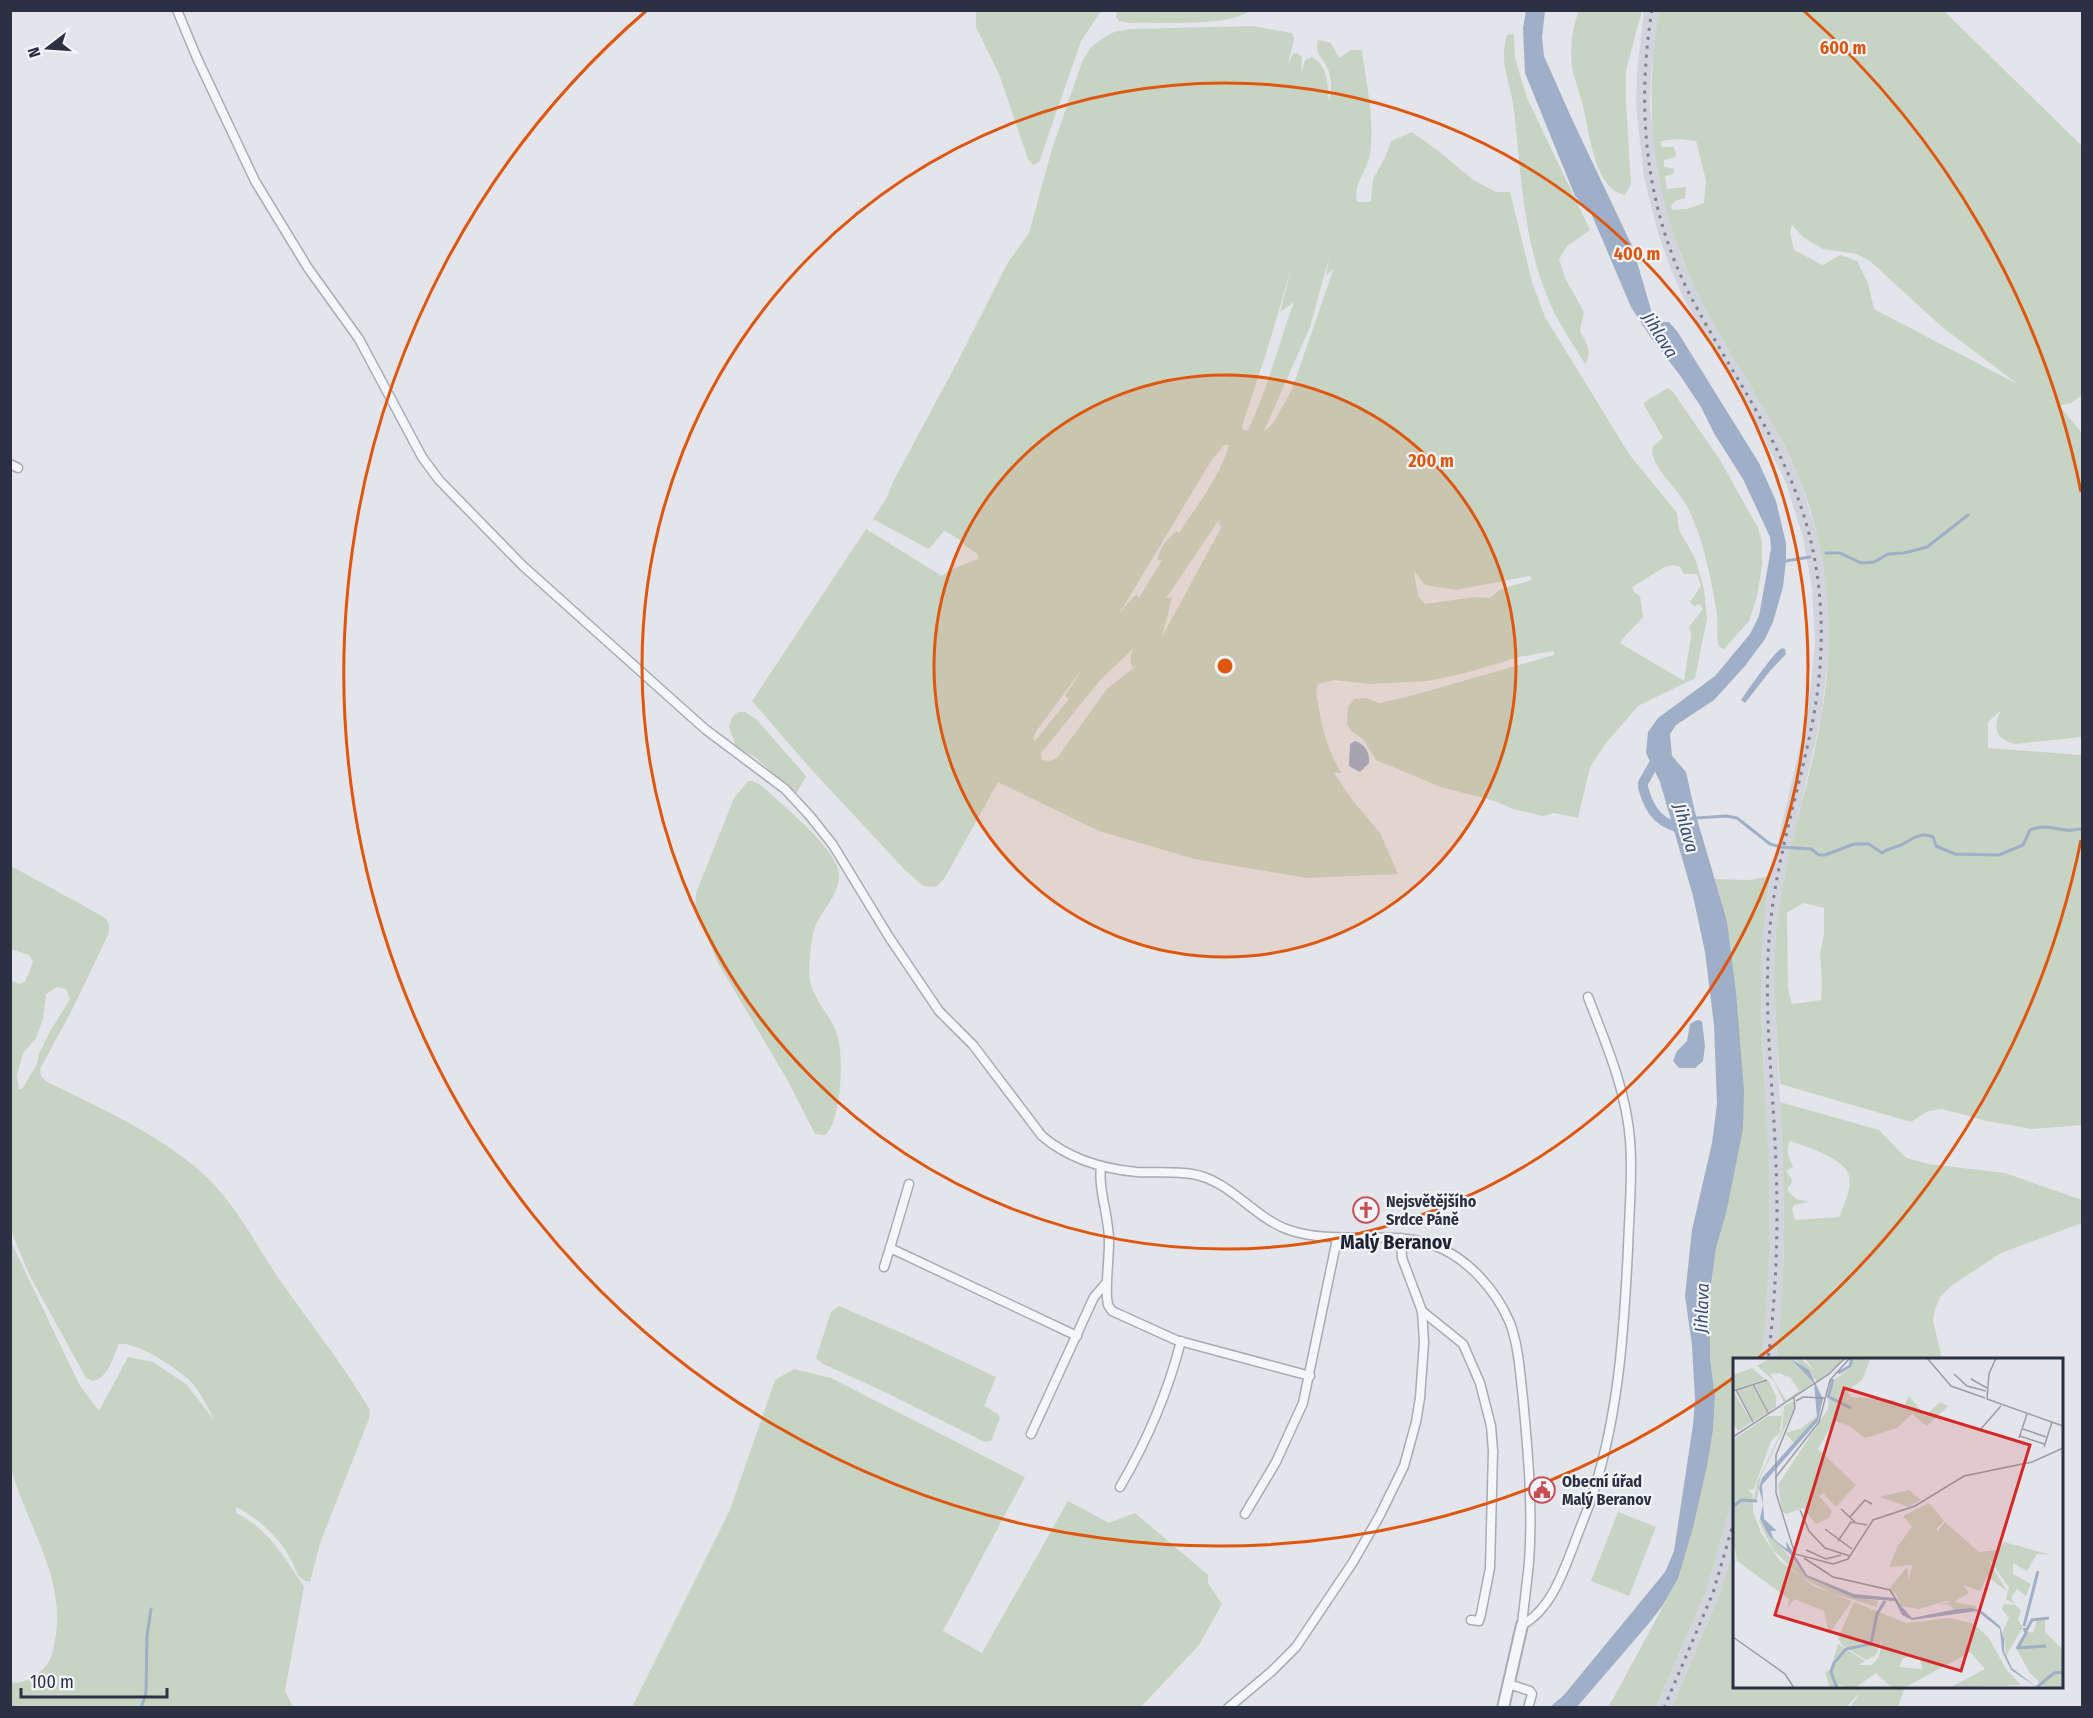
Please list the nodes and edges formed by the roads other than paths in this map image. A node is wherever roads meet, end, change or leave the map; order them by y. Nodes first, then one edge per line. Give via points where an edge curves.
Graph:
1 (177, 10) edge
2 (1588, 997) dead end
3 (1101, 1166) junction
4 (909, 1184) dead end
5 (1401, 1238) junction
6 (1337, 1239) junction
7 (890, 1248) junction
8 (884, 1267) dead end
9 (1106, 1282) junction
10 (1422, 1311) junction
11 (1077, 1336) junction
12 (1181, 1341) junction
13 (1310, 1376) junction
14 (1031, 1434) dead end
15 (1120, 1487) dead end
16 (1245, 1514) dead end
17 (1471, 1620) dead end
18 (1522, 1625) junction
19 (1509, 1684) junction
20 (1228, 1707) edge
21 (1503, 1707) edge
22 (1528, 1707) edge

1 - 3 street via 255,181 359,339 422,457 439,480 524,566 697,722 785,789 832,845 939,1011 973,1046 1034,1127 1052,1144
2 - 18 street via 1623,1093 1630,1141 1621,1362 1604,1452 1587,1510 1564,1569 1546,1602
3 - 6 street via 1193,1174 1219,1185 1288,1230
3 - 9 street via 1099,1180 1109,1241
4 - 7 street
5 - 6 street
5 - 10 street via 1402,1258
5 - 18 street via 1435,1245 1465,1263 1499,1302 1515,1339 1525,1427 1530,1528
6 - 13 street
7 - 8 street
7 - 11 street
9 - 11 street via 1094,1297
9 - 12 street via 1112,1311
10 - 17 street via 1463,1344 1480,1383 1491,1426 1490,1568 1479,1620
10 - 20 street via 1424,1342 1416,1422 1404,1466 1380,1515 1296,1647
11 - 14 street
12 - 13 street
12 - 15 street via 1162,1400
13 - 16 street via 1299,1414
18 - 19 street
19 - 21 street
19 - 22 street via 1530,1691

